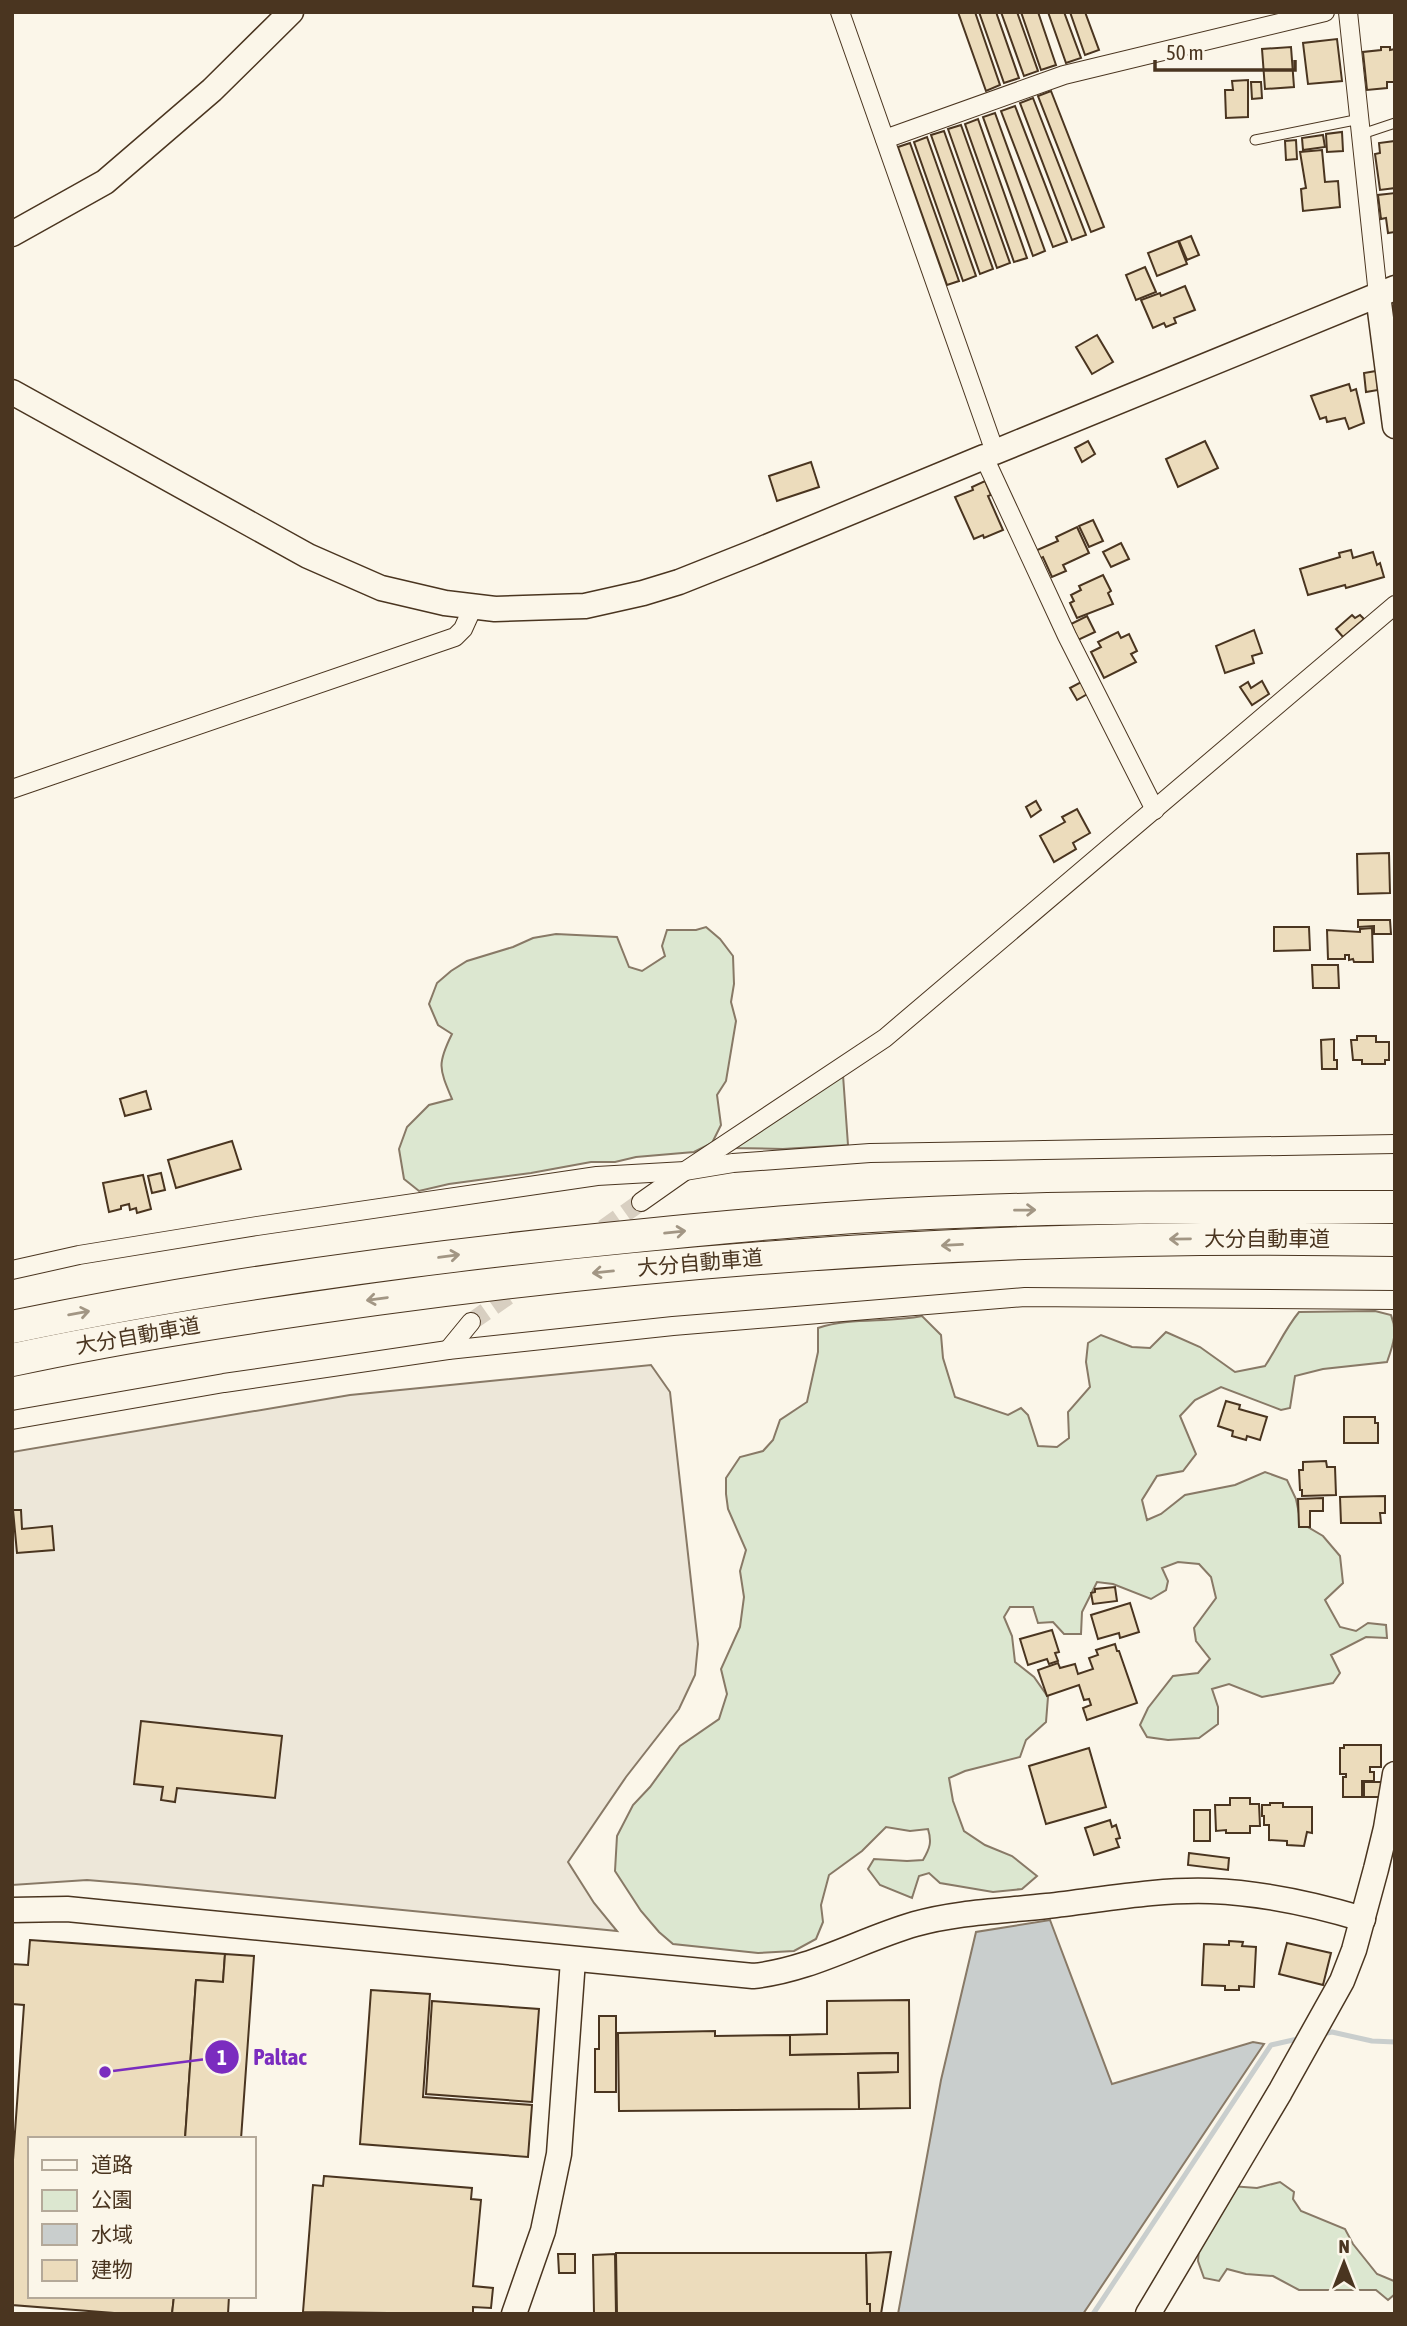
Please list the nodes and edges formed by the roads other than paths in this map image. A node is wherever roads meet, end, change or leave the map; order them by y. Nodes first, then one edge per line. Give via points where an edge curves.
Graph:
1 (291, 12) edge
2 (840, 12) edge
3 (1325, 12) edge
4 (1348, 12) edge
5 (1395, 123) edge
6 (1361, 127) junction
7 (885, 139) junction
8 (1255, 140) dead end
9 (12, 234) edge
10 (1387, 292) edge
11 (12, 392) edge
12 (1395, 426) edge
13 (990, 454) junction
14 (1395, 605) edge
15 (473, 607) junction
16 (12, 789) edge
17 (1155, 810) junction
18 (1395, 1144) edge
19 (685, 1171) junction
20 (642, 1202) tunnel mouth
21 (1395, 1207) edge
22 (1395, 1240) edge
23 (12, 1270) edge
24 (1395, 1300) edge
25 (471, 1322) tunnel mouth
26 (12, 1327) edge
27 (447, 1350) junction
28 (12, 1360) edge
29 (12, 1420) edge
30 (1395, 1774) edge
31 (12, 1909) edge
32 (1363, 1919) junction
33 (573, 1960) junction
34 (514, 2314) edge
35 (1148, 2314) edge

1 - 9 street via 212,90 105,181
2 - 7 street
3 - 7 street via 1064,75
4 - 6 street
5 - 6 lane
6 - 8 lane
6 - 10 street
7 - 13 street
10 - 12 street
10 - 13 street
11 - 15 street via 309,556 381,588
13 - 15 street via 643,593 585,606
13 - 17 street via 1067,636
14 - 17 street
15 - 16 street via 455,638
17 - 19 street via 885,1038
18 - 19 street via 870,1153
19 - 20 street
19 - 23 street via 597,1176 447,1198 79,1255
26 -> 21 highway, 大分自動車道 via 268,1282 484,1251 723,1227 952,1212
22 -> 28 highway, 大分自動車道 via 1188,1238 728,1259 487,1284 271,1314
24 - 27 street via 1025,1297
25 - 27 street
27 - 29 street
30 - 32 street
31 - 33 street via 67,1909
32 - 33 street via 1290,1899 1208,1891 918,1923 817,1962 753,1976
32 - 35 street via 1329,2007
33 - 34 street via 559,2154 543,2231

